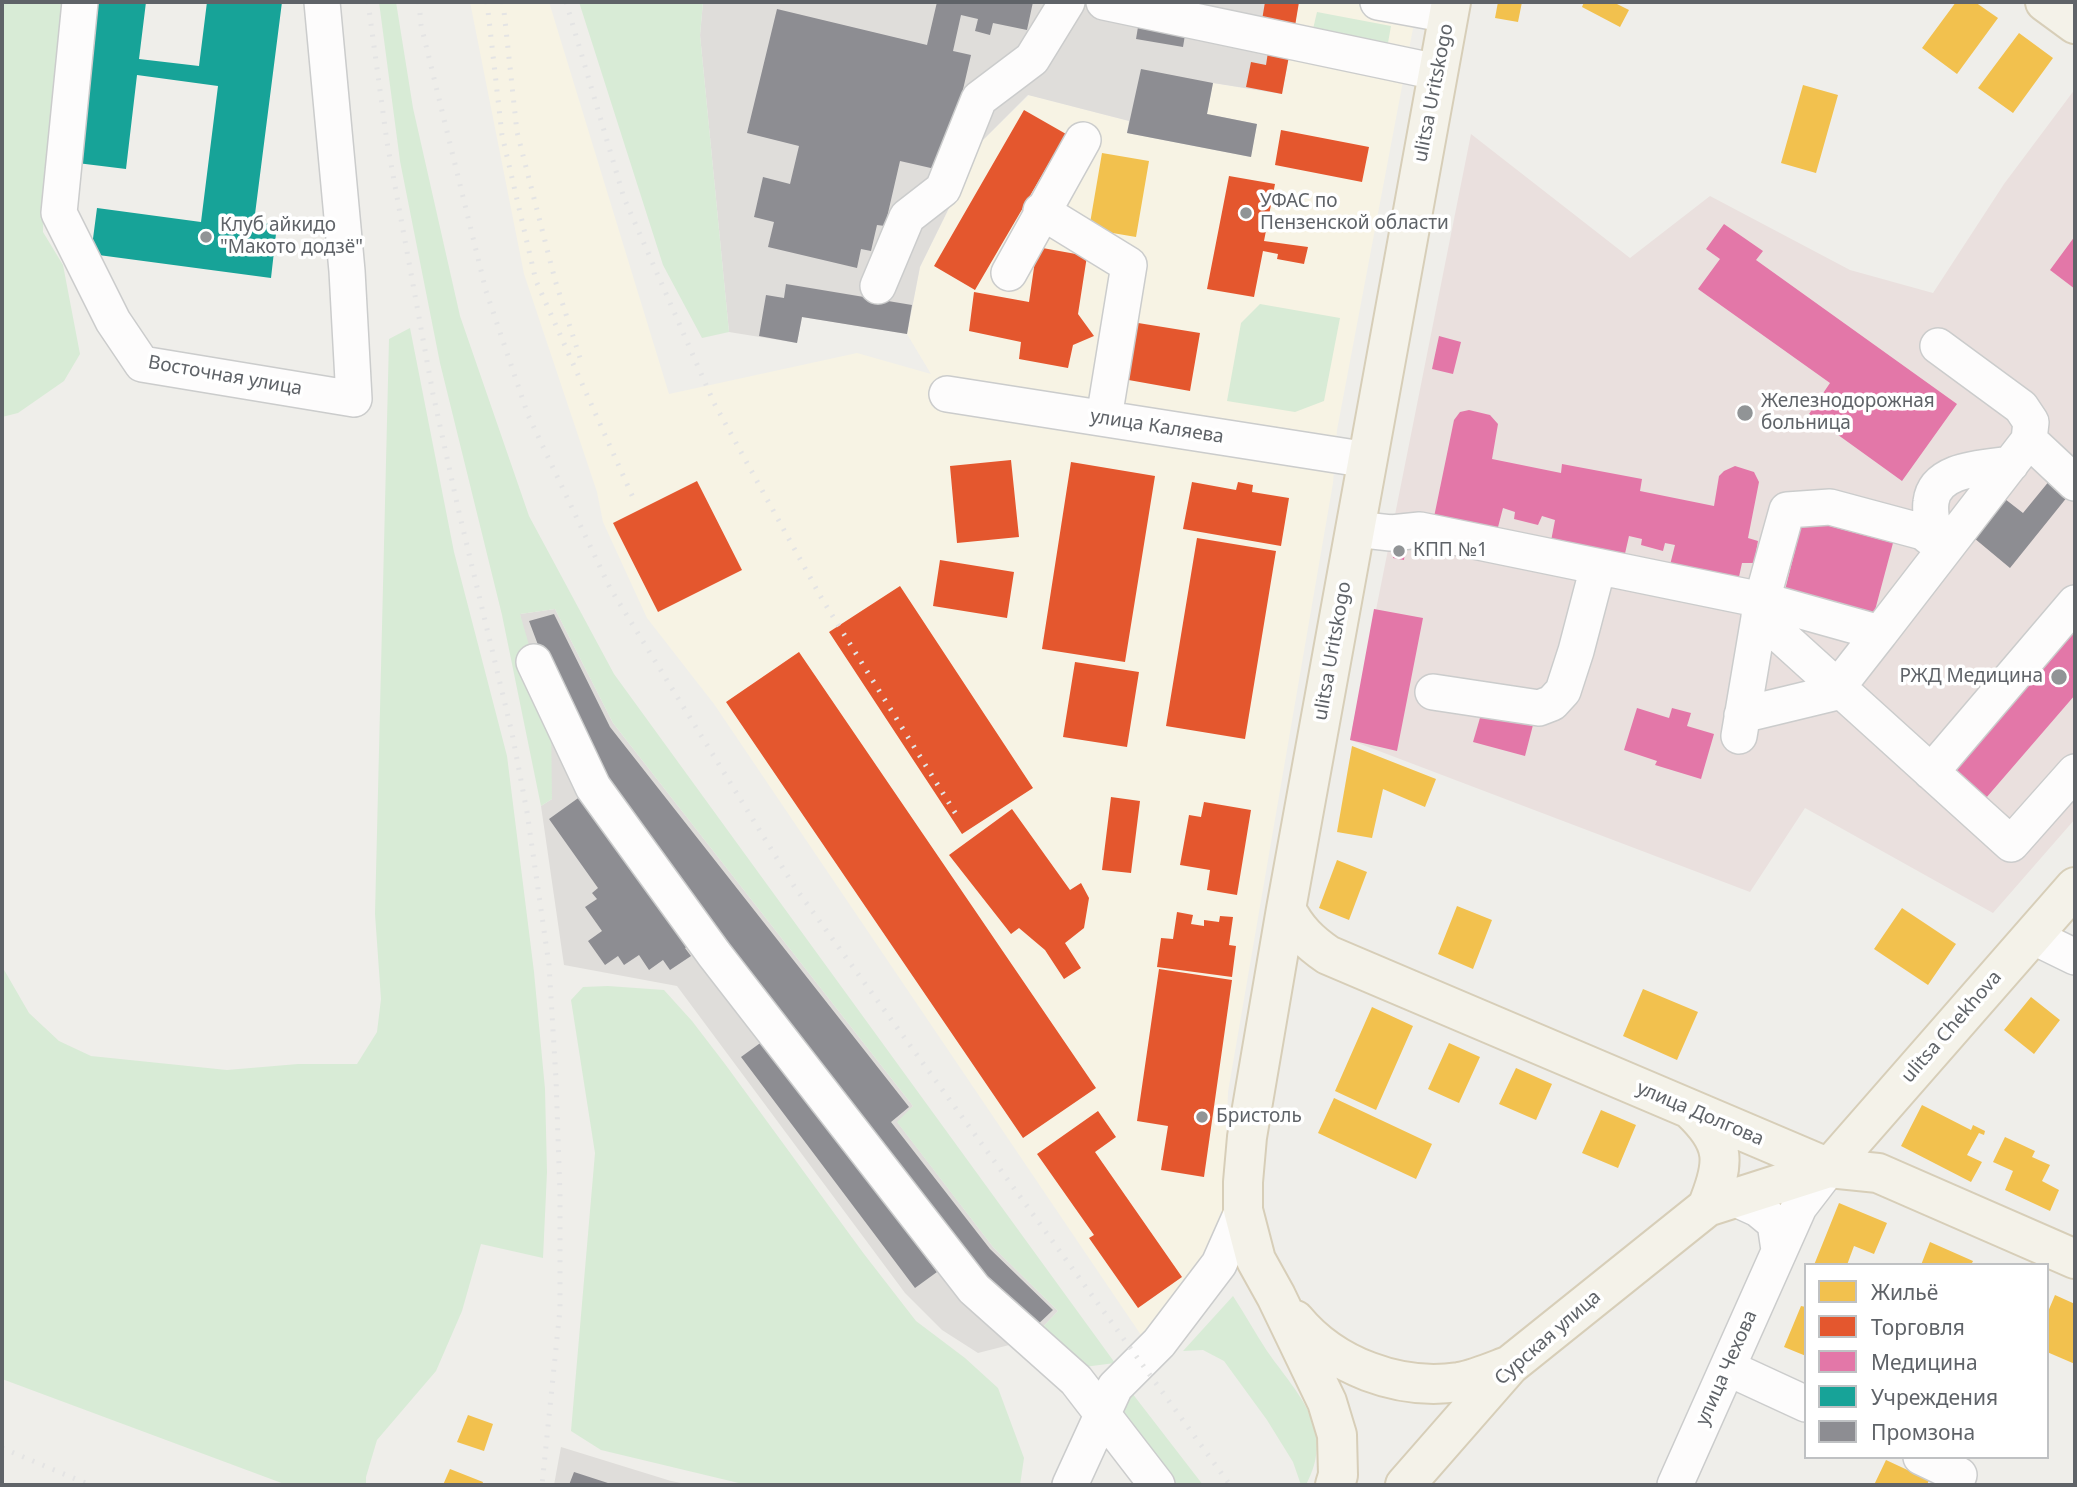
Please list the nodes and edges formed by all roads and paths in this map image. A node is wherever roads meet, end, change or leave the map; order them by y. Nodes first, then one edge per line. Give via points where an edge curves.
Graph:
1 (80, 2) edge
2 (322, 2) edge
3 (1067, 2) edge
4 (1104, 2) edge
5 (1378, 2) edge
6 (2046, 2) edge
7 (1450, 9) edge
8 (2075, 24) edge
9 (1437, 72) junction
10 (1083, 140) dead end
11 (1041, 211) junction
12 (1009, 272) dead end
13 (878, 286) dead end
14 (1938, 346) dead end
15 (947, 394) dead end
16 (1104, 418) junction
17 (2020, 452) junction
18 (1367, 460) junction
19 (2075, 483) edge
20 (1355, 529) junction
21 (1940, 545) junction
22 (1598, 567) junction
23 (2075, 603) edge
24 (1760, 608) junction
25 (1880, 633) junction
26 (534, 662) dead end
27 (1838, 687) junction
28 (1433, 692) dead end
29 (1931, 772) junction
30 (2075, 772) edge
31 (2075, 887) edge
32 (1286, 909) junction
33 (2032, 936) junction
34 (1328, 955) junction
35 (2075, 957) edge
36 (1272, 988) junction
37 (1691, 1110) junction
38 (1829, 1168) junction
39 (1720, 1203) junction
40 (1243, 1210) junction
41 (1779, 1250) junction
42 (2075, 1259) edge
43 (1276, 1297) junction
44 (1510, 1366) junction
45 (1728, 1367) junction
46 (1108, 1400) junction
47 (1804, 1403) edge
48 (1925, 1459) edge
49 (1070, 1485) edge
50 (1157, 1485) edge
51 (1335, 1485) edge
52 (1405, 1485) edge
53 (1675, 1485) edge
54 (1954, 1485) edge

1 - 2 street, Восточная улица via 59,213 113,321 142,364 354,399
3 - 13 street via 1032,59 979,99 943,189 907,217
4 - 9 street
5 - 7 street
6 - 8 main road
7 - 9 main road, ulitsa Uritskogo
9 - 18 main road, ulitsa Uritskogo
10 - 11 street
11 - 12 street
11 - 16 street via 1129,265
14 - 17 street via 2021,407 2031,422
15 - 16 street, улица Каляева
16 - 18 street, улица Каляева
17 - 19 street
17 - 21 street
18 - 20 main road, ulitsa Uritskogo
20 - 22 street via 1420,530
20 - 32 main road, ulitsa Uritskogo
21 - 24 street via 1923,531 1830,507 1787,510
21 - 25 street
22 - 24 street
22 - 28 street via 1563,691 1552,703 1539,708
23 - 29 street
24 - 25 street
24 - 27 street
24 - 27 street via 1741,725 1833,693
25 - 27 street
26 - 46 street via 593,787 729,974 974,1289 1076,1380
27 - 29 street
29 - 30 street via 2011,844
31 - 33 main road, ulitsa Chekhova
32 - 34 main road, улица Долгова via 1309,943
32 - 36 main road, ulitsa Uritskogo
33 - 35 street
33 - 38 main road, ulitsa Chekhova
34 - 36 main road via 1294,961
34 - 37 main road, улица Долгова
36 - 40 main road, ulitsa Uritskogo via 1247,1137
37 - 38 main road, улица Долгова
37 - 39 main road via 1710,1128 1720,1153
38 - 39 main road, Сурская улица
38 - 41 street, улица Чехова via 1799,1208
38 - 42 main road, улица Долгова via 1878,1173
39 - 41 street via 1758,1209 1774,1223
39 - 44 main road, Сурская улица
40 - 43 main road, ulitsa Uritskogo via 1256,1260
40 - 46 street via 1219,1264
41 - 45 street, улица Чехова
43 - 44 main road via 1310,1338 1355,1367 1406,1382 1459,1382
43 - 51 main road via 1337,1435
44 - 52 main road, Сурская улица
45 - 47 street
45 - 53 street, улица Чехова
46 - 49 street
46 - 50 street
48 - 54 street via 1959,1475

